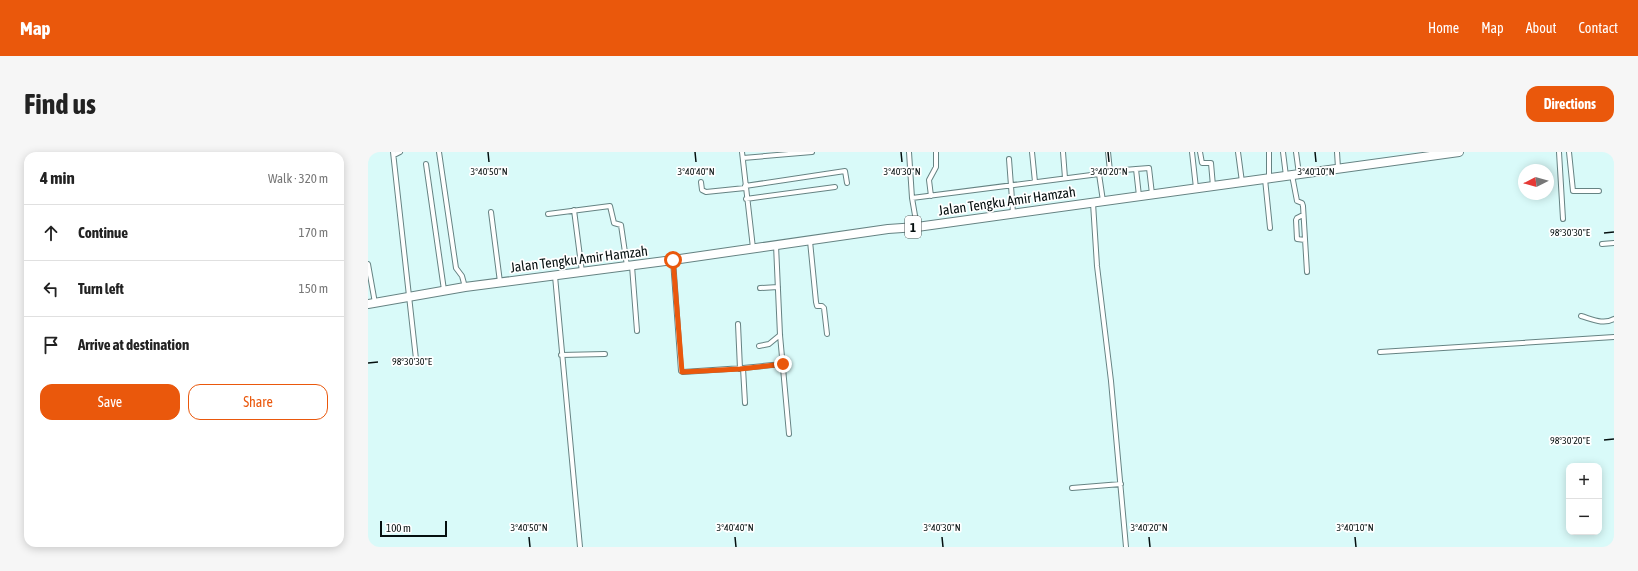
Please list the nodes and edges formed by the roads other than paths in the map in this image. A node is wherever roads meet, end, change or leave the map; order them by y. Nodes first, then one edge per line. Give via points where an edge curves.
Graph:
1 (400, 152) edge
2 (439, 152) edge
3 (742, 152) edge
4 (812, 152) edge
5 (909, 152) edge
6 (936, 152) edge
7 (1032, 152) edge
8 (1063, 152) edge
9 (1108, 152) edge
10 (1192, 152) edge
11 (1200, 152) edge
12 (1238, 152) edge
13 (1269, 152) edge
14 (1283, 152) edge
15 (1296, 152) edge
16 (1337, 152) edge
17 (1459, 152) edge
18 (1559, 152) edge
19 (1569, 152) edge
20 (393, 154) edge
21 (743, 158) junction
22 (1009, 159) dead end
23 (426, 164) dead end
24 (1338, 168) junction
25 (1136, 169) junction
26 (1561, 170) junction
27 (1571, 170) junction
28 (1110, 171) junction
29 (1099, 174) junction
30 (1292, 175) junction
31 (1065, 178) junction
32 (1267, 179) junction
33 (701, 182) dead end
34 (1035, 182) junction
35 (1242, 182) junction
36 (847, 183) dead end
37 (1010, 185) junction
38 (1213, 186) junction
39 (745, 187) junction
40 (835, 187) dead end
41 (1196, 188) junction
42 (1599, 191) dead end
43 (1152, 194) junction
44 (931, 196) junction
45 (1139, 196) junction
46 (912, 198) junction
47 (746, 200) junction
48 (1103, 201) junction
49 (1093, 202) junction
50 (574, 210) junction
51 (491, 212) dead end
52 (1013, 213) junction
53 (548, 214) dead end
54 (1303, 215) junction
55 (1563, 219) dead end
56 (917, 227) junction
57 (1270, 228) dead end
58 (810, 240) junction
59 (1305, 240) junction
60 (1614, 242) edge
61 (1602, 244) dead end
62 (776, 245) junction
63 (753, 248) junction
64 (673, 260) junction
65 (368, 264) edge
66 (629, 266) junction
67 (582, 272) junction
68 (1306, 272) dead end
69 (555, 276) junction
70 (500, 282) junction
71 (465, 287) junction
72 (778, 287) junction
73 (760, 288) dead end
74 (444, 290) junction
75 (410, 296) junction
76 (371, 304) edge
77 (1581, 316) dead end
78 (1614, 319) edge
79 (738, 324) dead end
80 (637, 331) dead end
81 (827, 334) dead end
82 (780, 335) junction
83 (1614, 337) edge
84 (758, 346) dead end
85 (1380, 352) dead end
86 (605, 354) dead end
87 (561, 356) junction
88 (416, 359) dead end
89 (783, 364) junction
90 (742, 368) junction
91 (745, 403) dead end
92 (789, 434) dead end
93 (1121, 484) junction
94 (1072, 488) dead end
95 (580, 547) edge
96 (1126, 547) edge

1 - 20 street
2 - 71 street via 456,268
3 - 21 street
4 - 21 street
5 - 46 street
6 - 44 street via 936,168 929,180
7 - 34 street
8 - 31 street
9 - 28 street
10 - 41 street
11 - 38 street via 1202,163 1211,163
12 - 35 street
13 - 32 street
14 - 30 street
15 - 30 street
16 - 24 street
17 - 24 highway, Jalan Tengku Amir Hamzah / 1
18 - 26 street
19 - 27 street
20 - 75 street
21 - 39 street
22 - 37 street
23 - 74 street
24 - 30 highway, Jalan Tengku Amir Hamzah / 1
25 - 28 street
25 - 43 street via 1149,168
25 - 45 street
26 - 27 street
26 - 55 street
27 - 42 street via 1573,191
28 - 29 street
29 - 31 street
29 - 48 street
30 - 32 highway, Jalan Tengku Amir Hamzah / 1
30 - 54 street via 1297,201 1303,206
31 - 34 street
32 - 35 highway, Jalan Tengku Amir Hamzah / 1
32 - 57 street
33 - 39 street via 702,190 706,192
34 - 37 street
35 - 38 highway, Jalan Tengku Amir Hamzah / 1
36 - 39 street via 845,171
37 - 44 street
37 - 52 street
38 - 41 highway, Jalan Tengku Amir Hamzah / 1
39 - 47 street
40 - 47 street
41 - 43 highway, Jalan Tengku Amir Hamzah / 1
43 - 45 highway, Jalan Tengku Amir Hamzah / 1
44 - 46 street
45 - 48 highway, Jalan Tengku Amir Hamzah / 1
46 - 56 street
47 - 63 street
48 - 49 highway, Jalan Tengku Amir Hamzah / 1
49 - 52 highway, Jalan Tengku Amir Hamzah / 1
49 - 93 street via 1097,266
50 - 53 street
50 - 66 street via 610,206 614,223 621,225
50 - 67 street
51 - 70 street
52 - 56 highway, Jalan Tengku Amir Hamzah / 1
54 - 59 street
54 - 59 street via 1296,219 1297,239
56 - 58 highway, Jalan Tengku Amir Hamzah / 1
58 - 62 highway, Jalan Tengku Amir Hamzah / 1
58 - 81 street via 816,302 817,306 824,308
59 - 68 street
60 - 61 street
62 - 63 highway, Jalan Tengku Amir Hamzah / 1
62 - 72 street
63 - 64 highway, Jalan Tengku Amir Hamzah / 1
64 - 66 highway, Jalan Tengku Amir Hamzah / 1
64 - 90 street via 681,371
65 - 76 street
66 - 67 highway, Jalan Tengku Amir Hamzah / 1
66 - 80 street
67 - 69 highway, Jalan Tengku Amir Hamzah / 1
69 - 70 highway, Jalan Tengku Amir Hamzah / 1
69 - 87 street
70 - 71 highway, Jalan Tengku Amir Hamzah / 1
71 - 74 highway, Jalan Tengku Amir Hamzah / 1
72 - 73 street
72 - 82 street
74 - 75 highway, Jalan Tengku Amir Hamzah / 1
75 - 76 highway, Jalan Tengku Amir Hamzah / 1
75 - 88 street
77 - 78 street via 1602,322
79 - 90 street
82 - 84 street via 769,344
82 - 89 street
83 - 85 street
86 - 87 street
87 - 95 street
89 - 90 street
89 - 92 street
90 - 91 street
93 - 94 street
93 - 96 street

